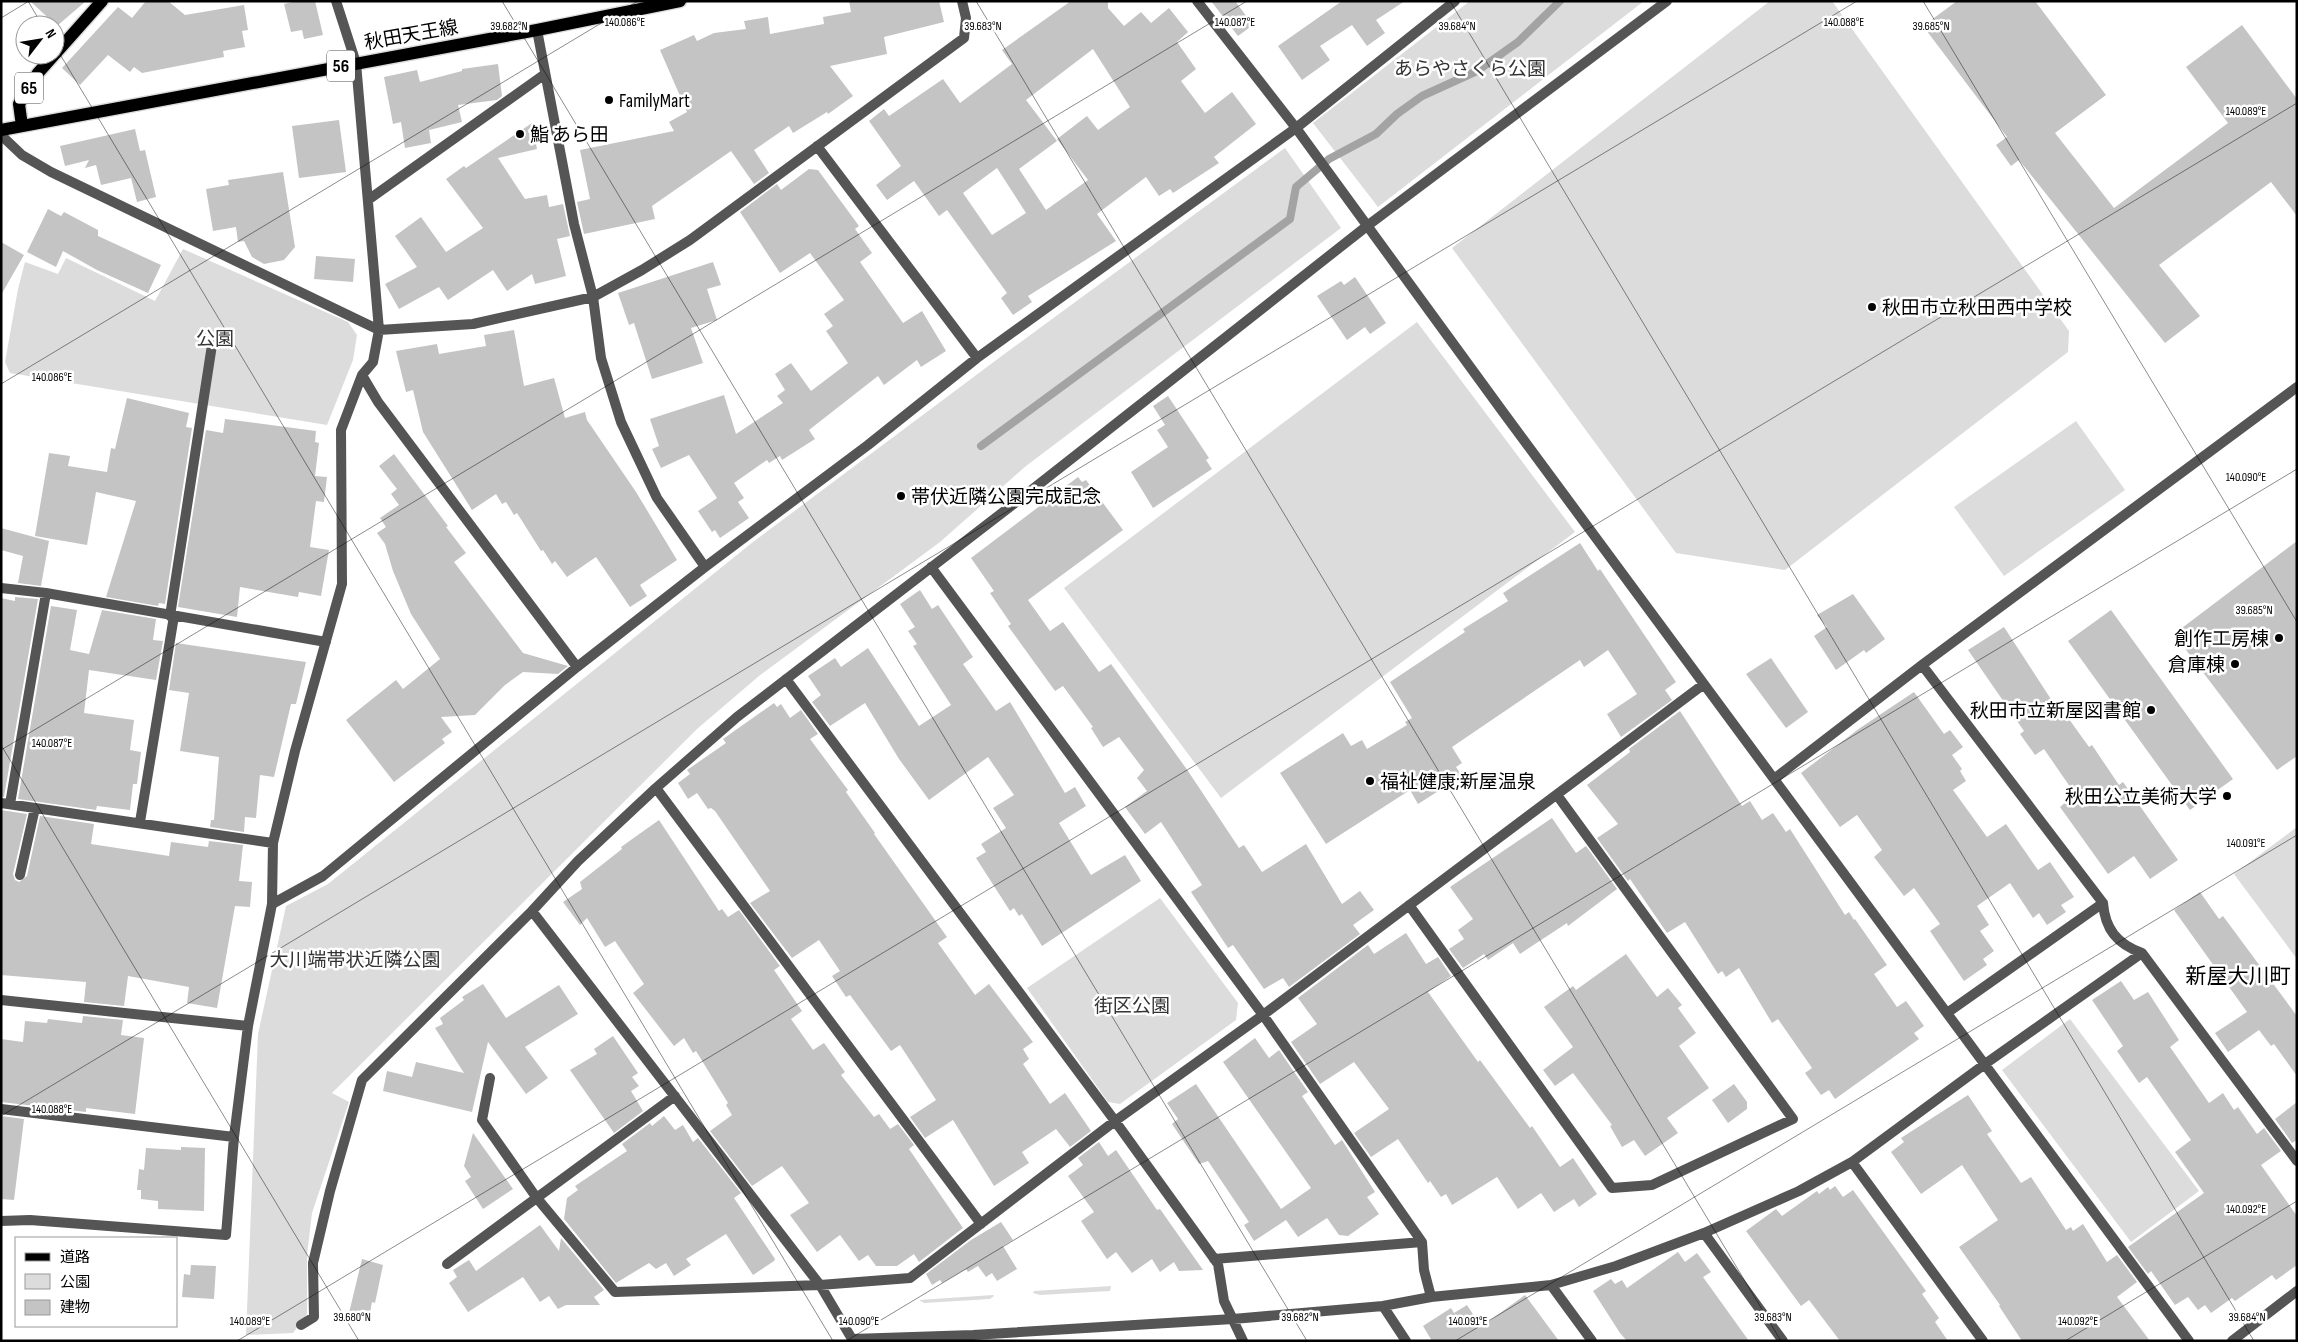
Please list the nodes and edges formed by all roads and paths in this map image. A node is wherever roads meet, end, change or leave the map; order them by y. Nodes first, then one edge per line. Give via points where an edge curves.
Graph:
1 (336, 1) edge
2 (680, 1) edge
3 (962, 1) edge
4 (1196, 1) edge
5 (1455, 1) edge
6 (1667, 1) edge
7 (100, 2) edge
8 (537, 30) junction
9 (65, 42) edge
10 (356, 63) junction
11 (45, 65) edge
12 (545, 74) junction
13 (22, 126) junction
14 (1296, 128) junction
15 (1, 130) edge
16 (1, 135) edge
17 (817, 146) junction
18 (368, 200) junction
19 (1367, 226) junction
20 (593, 296) junction
21 (379, 330) junction
22 (212, 345) dead end
23 (977, 358) junction
24 (362, 375) junction
25 (2297, 387) edge
26 (705, 567) junction
27 (931, 568) junction
28 (1, 588) edge
29 (46, 593) junction
30 (172, 616) junction
31 (326, 642) junction
32 (1922, 665) junction
33 (577, 666) junction
34 (786, 679) junction
35 (1704, 684) junction
36 (1774, 779) junction
37 (656, 788) junction
38 (1557, 795) junction
39 (6, 804) edge
40 (35, 808) junction
41 (140, 822) junction
42 (273, 843) junction
43 (20, 875) dead end
44 (2102, 902) junction
45 (272, 904) junction
46 (1410, 905) junction
47 (532, 911) junction
48 (2142, 953) junction
49 (1, 1000) edge
50 (1947, 1013) junction
51 (1263, 1015) junction
52 (248, 1026) junction
53 (1985, 1064) junction
54 (490, 1078) dead end
55 (675, 1096) junction
56 (1, 1109) edge
57 (1115, 1121) junction
58 (234, 1137) junction
59 (2297, 1161) edge
60 (1852, 1162) junction
61 (536, 1197) junction
62 (1, 1222) edge
63 (981, 1224) junction
64 (1704, 1233) junction
65 (1422, 1242) junction
66 (1214, 1259) junction
67 (447, 1264) dead end
68 (820, 1285) junction
69 (1551, 1285) junction
70 (2297, 1291) edge
71 (1431, 1297) junction
72 (1383, 1306) junction
73 (1233, 1319) junction
74 (301, 1326) dead end
75 (849, 1340) edge
76 (1243, 1341) edge
77 (1406, 1341) edge
78 (1592, 1341) edge
79 (1783, 1341) edge
80 (1983, 1341) edge
81 (2190, 1341) edge
82 (2232, 1341) edge

1 - 10 street
2 - 8 main road, 秋田天王線 / 56
3 - 17 street via 966,18 964,38
4 - 14 street
5 - 14 street
6 - 19 street
7 - 9 main road, 65
8 - 10 main road, 秋田天王線 / 56
8 - 12 street
10 - 13 main road, 秋田天王線 / 56
10 - 18 street
11 - 13 main road, 65 via 19,104
12 - 18 street
12 - 20 street via 574,224
13 - 15 main road, 秋田天王線 / 56
14 - 19 street
14 - 23 street
16 - 21 street via 22,154 51,172
17 - 20 street via 690,240
17 - 23 street
18 - 21 street
19 - 27 street
19 - 35 street
20 - 21 street via 473,324
20 - 26 street via 601,358 621,422 657,498
21 - 24 street via 373,362
22 - 30 street
23 - 26 street via 868,445
24 - 31 street via 341,430 342,584
24 - 33 street via 378,402
25 - 32 street
26 - 33 street
27 - 34 street
27 - 51 street
28 - 29 street
29 - 30 street
29 - 39 street
30 - 31 street
30 - 41 street
31 - 42 street
32 - 36 street
32 - 44 street
33 - 45 street via 323,876
34 - 37 street
34 - 57 street
35 - 36 street
35 - 38 street
36 - 50 street
37 - 47 street via 578,861
37 - 63 street
38 - 46 street
38 - 46 street via 1793,1119 1652,1185 1612,1188
39 - 40 street
40 - 41 street
40 - 43 street
41 - 42 street
42 - 45 street
44 - 48 street via 2104,917 2112,934 2128,948
44 - 50 street
45 - 52 street
46 - 51 street
47 - 55 street
47 - 74 street via 362,1080 313,1263 314,1317
48 - 53 street
48 - 59 street
49 - 52 street
50 - 53 street
51 - 57 street
51 - 65 street
52 - 58 street
53 - 60 street
53 - 81 street
54 - 61 street via 482,1120
55 - 61 street
55 - 68 street
56 - 58 street
57 - 63 street
57 - 66 street
58 - 62 street via 226,1236 30,1220
60 - 64 street via 1799,1191
60 - 80 street
61 - 67 street
61 - 68 street via 615,1292
63 - 68 street via 910,1278
64 - 69 street via 1616,1266
64 - 79 street
65 - 66 street
65 - 71 street via 1424,1270
66 - 73 street via 1218,1264 1224,1301
68 - 75 street
69 - 71 street
69 - 78 street
70 - 82 street
71 - 72 street
72 - 73 street
72 - 77 street
73 - 75 street
73 - 76 street

